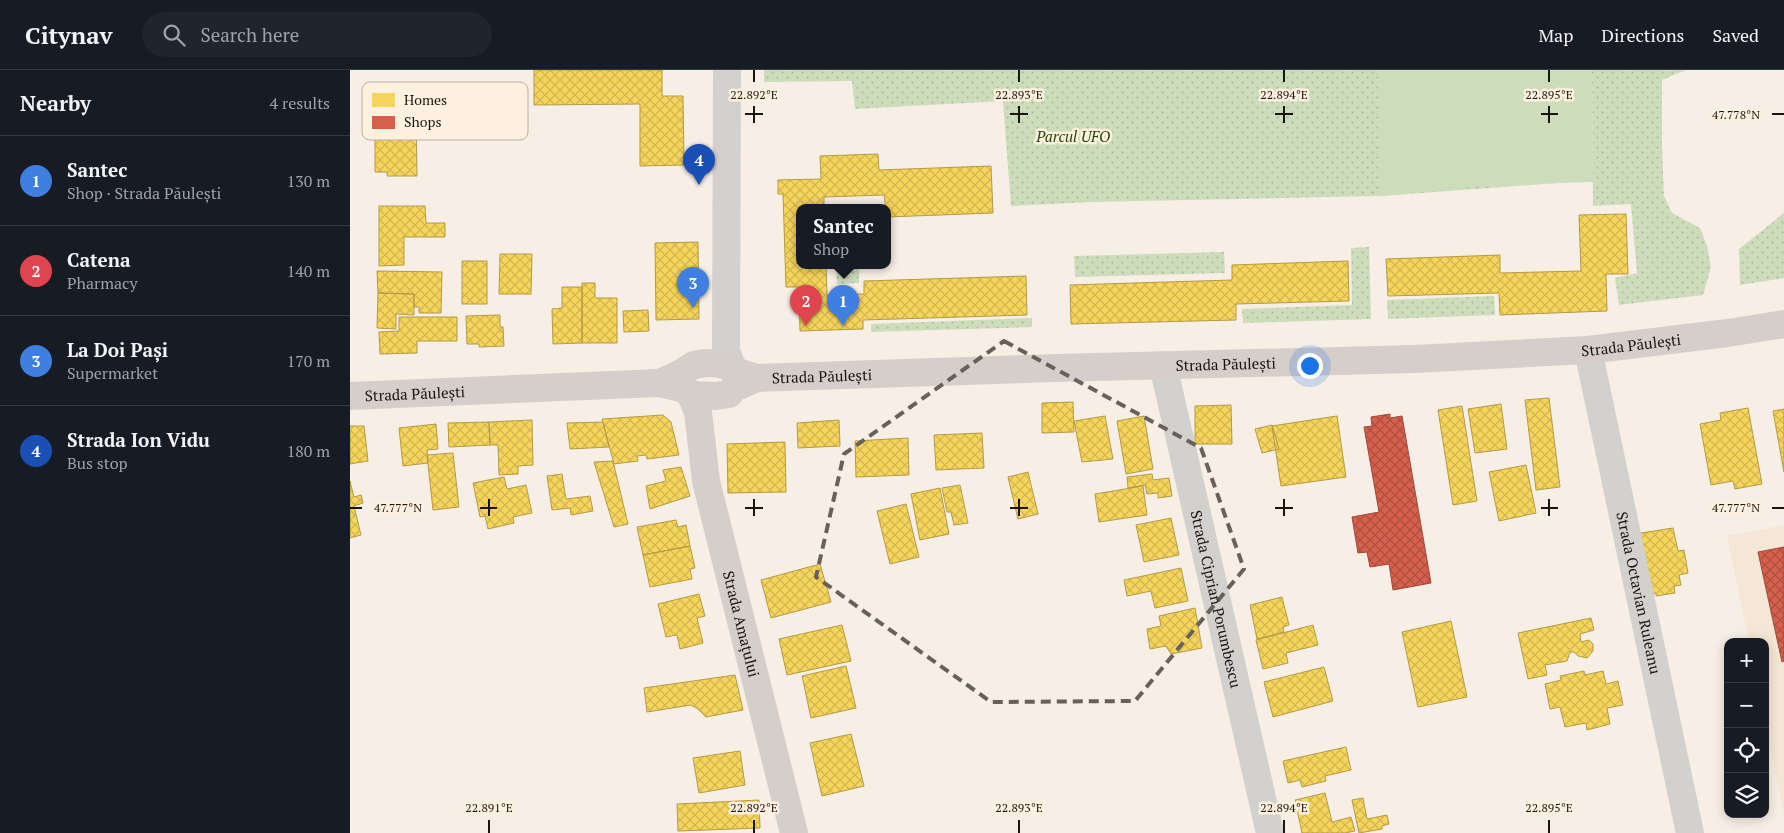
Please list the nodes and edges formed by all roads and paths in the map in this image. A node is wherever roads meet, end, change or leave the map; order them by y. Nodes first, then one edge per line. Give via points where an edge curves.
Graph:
1 (727, 70) edge
2 (1784, 324) edge
3 (1588, 350) junction
4 (1163, 365) junction
5 (734, 370) junction
6 (687, 391) junction
7 (350, 396) edge
8 (794, 833) edge
9 (1270, 833) edge
10 (1690, 833) edge

1 - 5 street
2 - 3 main road, Strada Păulești via 1728,334
3 - 4 main road, Strada Păulești via 1414,359
3 - 10 street, Strada Octavian Ruleanu
4 - 5 main road, Strada Păulești
4 - 9 street, Strada Ciprian Porumbescu
5 - 6 main road, Strada Păulești via 688,367
6 - 7 main road, Strada Păulești
6 - 8 main road, Strada Amațului via 706,481

